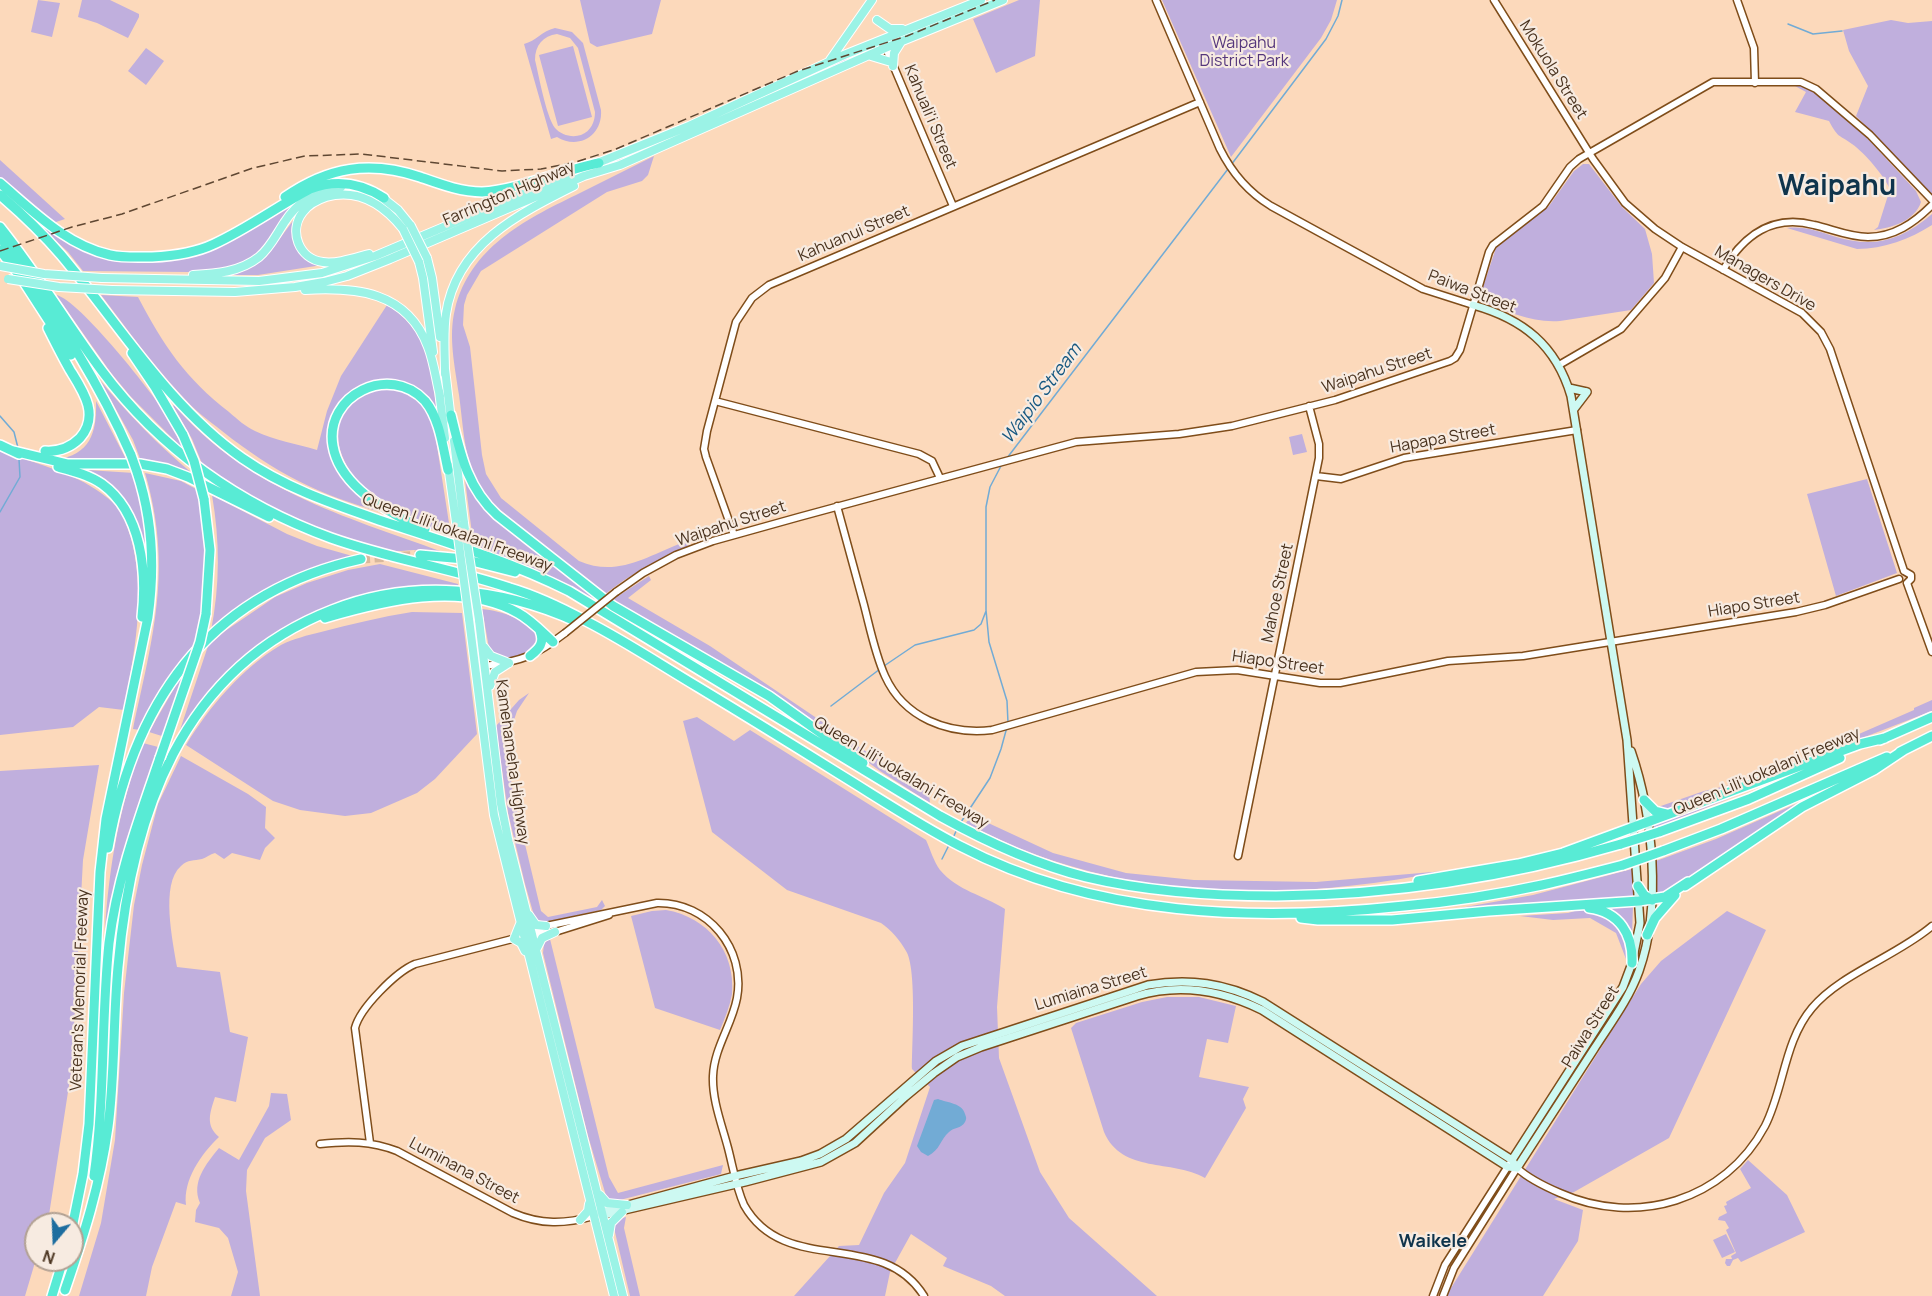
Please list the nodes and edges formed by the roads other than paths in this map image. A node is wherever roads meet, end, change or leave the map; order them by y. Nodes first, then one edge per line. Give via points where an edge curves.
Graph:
1 (872, 0) edge
2 (981, 0) edge
3 (1003, 0) edge
4 (1156, 0) edge
5 (1494, 0) edge
6 (1737, 0) edge
7 (877, 20) dead end
8 (913, 28) junction
9 (884, 39) junction
10 (903, 42) junction
11 (885, 48) junction
12 (869, 55) junction
13 (827, 63) junction
14 (892, 64) junction
15 (1755, 83) junction
16 (1200, 102) junction
17 (1589, 153) junction
18 (599, 163) junction
19 (620, 165) junction
20 (0, 183) edge
21 (0, 195) edge
22 (384, 198) junction
23 (1932, 200) edge
24 (1932, 205) edge
25 (953, 206) junction
26 (0, 227) edge
27 (407, 227) junction
28 (230, 236) junction
29 (0, 237) edge
30 (408, 243) junction
31 (1682, 247) junction
32 (0, 250) edge
33 (60, 254) junction
34 (0, 266) edge
35 (1723, 270) junction
36 (20, 276) junction
37 (3, 278) edge
38 (113, 278) junction
39 (235, 292) junction
40 (1473, 305) junction
41 (1559, 365) junction
42 (445, 374) junction
43 (1569, 388) junction
44 (440, 396) junction
45 (715, 401) junction
46 (1309, 406) junction
47 (1574, 409) junction
48 (451, 415) junction
49 (1577, 430) junction
50 (0, 445) edge
51 (127, 446) junction
52 (45, 451) dead end
53 (28, 456) junction
54 (448, 470) junction
55 (1316, 476) junction
56 (940, 478) junction
57 (837, 506) junction
58 (460, 522) junction
59 (734, 535) junction
60 (470, 551) junction
61 (420, 555) tunnel mouth
62 (361, 559) tunnel mouth
63 (397, 559) junction
64 (1904, 571) junction
65 (1899, 579) junction
66 (1907, 584) junction
67 (602, 611) junction
68 (538, 629) junction
69 (271, 641) junction
70 (1615, 641) junction
71 (482, 642) junction
72 (553, 642) junction
73 (140, 644) junction
74 (473, 651) junction
75 (1932, 652) edge
76 (530, 656) junction
77 (509, 663) junction
78 (485, 666) junction
79 (1275, 675) junction
80 (477, 683) junction
81 (489, 692) junction
82 (1932, 717) edge
83 (1932, 736) edge
84 (1885, 738) junction
85 (1627, 740) junction
86 (1904, 750) junction
87 (165, 758) junction
88 (1644, 801) junction
89 (918, 803) junction
90 (901, 813) junction
91 (1669, 813) junction
92 (1647, 822) junction
93 (1633, 826) junction
94 (1649, 838) junction
95 (1238, 856) dead end
96 (1688, 882) junction
97 (1638, 886) junction
98 (1289, 896) junction
99 (1652, 900) junction
100 (1639, 901) junction
101 (524, 905) junction
102 (1575, 905) junction
103 (612, 913) junction
104 (1254, 914) junction
105 (520, 923) junction
106 (546, 926) junction
107 (1932, 926) edge
108 (555, 932) junction
109 (529, 935) junction
110 (1647, 935) junction
111 (514, 939) junction
112 (532, 954) junction
113 (1632, 963) junction
114 (97, 969) junction
115 (370, 1143) junction
116 (320, 1144) dead end
117 (1510, 1164) junction
118 (1517, 1168) junction
119 (735, 1176) junction
120 (737, 1184) junction
121 (592, 1190) junction
122 (624, 1208) junction
123 (75, 1212) edge
124 (599, 1214) junction
125 (580, 1220) junction
126 (598, 1233) junction
127 (608, 1240) junction
128 (59, 1272) edge
129 (64, 1293) edge
130 (52, 1296) edge
131 (614, 1296) edge
132 (623, 1296) edge
133 (924, 1296) edge
134 (1433, 1296) edge
135 (1443, 1296) edge

1 - 13 main road
2 - 8 main road, Farrington Highway
3 - 10 main road, Farrington Highway
4 - 16 street, Paiwa Street
5 - 17 street, Mokuola Street
6 - 15 street via 1754,48
7 - 8 main road via 892,29
8 - 9 main road, Farrington Highway
9 - 11 street, Kahuali'i Street
9 - 13 main road, Farrington Highway
10 - 11 main road, Farrington Highway
10 - 14 main road via 894,53
11 - 12 main road, Farrington Highway
11 - 14 street, Kahuali'i Street
12 - 14 main road
12 - 19 main road, Farrington Highway
13 - 18 main road, Farrington Highway
14 - 25 street, Kahuali'i Street
15 - 17 street, Waipahu Street via 1713,82
15 - 23 street, Waipahu Street via 1810,84 1870,135
16 - 25 street, Kahuanui Street
16 - 40 street, Paiwa Street via 1226,161 1255,196 1423,289
17 - 31 street, Managers Drive via 1625,203 1655,230
17 - 40 street, Waipahu Street via 1570,167 1543,206 1493,245
18 - 28 highway via 481,192 392,169 342,170 307,182
18 - 30 main road, Farrington Highway
19 - 39 main road, Farrington Highway via 584,176 347,276 295,287
19 - 42 main road via 535,207 493,232 475,249 448,301
20 - 28 highway via 68,237 112,255 178,255
21 - 33 highway, Queen Liliʻuokalani Freeway
22 - 27 main road via 398,210
22 - 28 highway via 352,184 324,185 310,189
22 - 38 main road via 349,187 315,194 296,207 264,253 234,270
24 - 35 street via 1905,227 1877,236 1850,235 1804,222 1774,225 1741,244
25 - 45 street, Kahuanui Street via 761,290 736,322
26 - 63 highway, Queen Liliʻuokalani Freeway via 105,374 142,417 186,458 222,485 286,519
27 - 30 main road via 373,202 344,194 310,205 299,219 296,236 307,255 323,262
27 - 42 main road, Kamehameha Highway, bridge via 427,258
27 - 44 main road, bridge via 423,278
29 - 51 highway via 62,328
30 - 38 main road, Farrington Highway via 353,265 299,277 239,281
31 - 35 street, Managers Drive
31 - 41 street via 1665,278 1621,329
32 - 36 highway
33 - 60 highway, Queen Liliʻuokalani Freeway via 180,402 242,457 309,495
33 - 87 highway, bridge via 170,411 194,461 204,499 210,550 206,614
34 - 38 main road, Farrington Highway, bridge via 44,274
35 - 64 street, Managers Drive via 1802,313 1826,339
36 - 51 highway
36 - 52 highway via 90,409 78,440 61,450
37 - 39 main road, Farrington Highway, bridge via 58,287
39 - 44 main road via 349,289 382,297 404,311 423,336
40 - 41 main road, Paiwa Street via 1521,325
40 - 46 street, Waipahu Street via 1460,350 1453,360
41 - 43 main road, Paiwa Street
42 - 48 main road, Kamehameha Highway
43 - 47 main road, Paiwa Street
43 - 47 main road via 1587,392
44 - 54 main road, Kamehameha Highway
45 - 56 street via 920,454 932,461
45 - 59 street, Kahuanui Street via 704,448
46 - 55 street, Mahoe Street via 1319,444
46 - 56 street, Waipahu Street via 1203,431 1076,442
47 - 49 main road, Paiwa Street
48 - 58 main road, Kamehameha Highway
48 - 89 highway via 471,482 497,514 614,606 769,696
49 - 55 street, Hapapa Street via 1404,458 1341,478
49 - 70 main road, Paiwa Street
50 - 53 highway
51 - 73 highway, bridge via 147,510 153,559 150,601
53 - 63 highway via 68,464 140,464 167,469 315,538
53 - 73 highway via 94,480 123,507 138,538 142,566
54 - 58 main road, Kamehameha Highway
54 - 60 highway via 432,413 412,391 391,384 371,386 354,394 338,412 333,445 341,465 358,487 394,515
55 - 79 street, Mahoe Street
56 - 57 street, Waipahu Street
57 - 59 street, Waipahu Street
57 - 79 street, Hiapo Street via 883,671 904,703 929,722 964,731 984,731 1196,672 1237,670
58 - 71 main road, Kamehameha Highway, bridge
58 - 74 main road, Kamehameha Highway, bridge
59 - 72 street, Waipahu Street, bridge via 676,555 643,573
60 - 67 highway, Queen Liliʻuokalani Freeway via 530,572
61 - 67 highway via 500,567
62 - 114 highway via 307,575 261,598 220,627 185,663 156,704 122,786 111,833
63 - 90 highway, Queen Liliʻuokalani Freeway via 506,586 570,612
64 - 65 street
64 - 66 street via 1911,575
65 - 66 street
65 - 70 street, Hiapo Street via 1809,609
66 - 75 street
67 - 89 highway, Queen Liliʻuokalani Freeway
68 - 69 highway via 519,613 497,604 422,597 384,602 310,622
68 - 72 highway
68 - 76 highway via 541,645
69 - 87 highway via 232,672
69 - 90 highway via 345,604 396,593 469,591 526,602 590,629
70 - 79 street, Hiapo Street via 1513,658 1448,661 1340,683
70 - 85 main road, Paiwa Street
71 - 77 main road via 492,656
71 - 78 main road, Kamehameha Highway
72 - 76 street, Waipahu Street
73 - 114 highway, Veteran's Memorial Freeway via 106,819
74 - 78 main road
74 - 80 main road, Kamehameha Highway
76 - 77 street, Waipahu Street
77 - 78 street, Waipahu Street
77 - 81 main road via 495,672
78 - 80 main road
78 - 81 main road, Kamehameha Highway
79 - 95 street, Mahoe Street
80 - 105 main road, Kamehameha Highway via 494,815
81 - 101 main road, Kamehameha Highway via 504,820
82 - 84 highway, Queen Liliʻuokalani Freeway
83 - 86 highway, Queen Liliʻuokalani Freeway
84 - 91 highway
84 - 98 highway, Queen Liliʻuokalani Freeway, bridge via 1749,799 1620,844 1440,885
85 - 88 main road, Paiwa Street
85 - 93 main road, Paiwa Street
86 - 96 highway via 1802,807
86 - 104 highway, Queen Liliʻuokalani Freeway, bridge via 1732,824 1623,865 1543,885 1441,902 1340,912
87 - 129 highway via 127,854 113,918 107,963 98,1147 87,1212
88 - 91 highway via 1654,811
88 - 92 main road, Paiwa Street
89 - 98 highway, Queen Liliʻuokalani Freeway via 968,832 1053,868 1176,892
90 - 104 highway, Queen Liliʻuokalani Freeway via 996,864 1080,893 1160,907
91 - 92 highway
92 - 93 highway
92 - 94 main road, Paiwa Street
93 - 94 highway via 1641,828
93 - 97 main road, Paiwa Street
93 - 98 highway via 1584,846 1518,864 1386,886
94 - 99 main road, Paiwa Street
96 - 99 highway
96 - 110 highway via 1660,912
97 - 99 highway
97 - 100 main road, Paiwa Street
99 - 100 highway
99 - 110 main road, Paiwa Street
100 - 102 highway
100 - 113 main road, Paiwa Street via 1639,931
101 - 106 main road via 533,922
101 - 109 main road, Kamehameha Highway
102 - 104 highway via 1358,921
102 - 113 highway via 1603,912 1620,923 1630,939
103 - 106 street
103 - 108 street
103 - 119 street via 657,903 684,907 713,924 729,945 739,987 714,1066 713,1087
105 - 109 main road, Kamehameha Highway
105 - 111 main road
106 - 109 street
107 - 118 street, Lumiaina Street via 1833,989 1812,1007 1797,1030 1762,1132 1736,1164 1707,1186 1653,1206 1606,1208 1554,1191
108 - 109 street
108 - 112 main road via 542,938
109 - 111 street
109 - 112 main road, Kamehameha Highway
110 - 118 main road, Paiwa Street via 1641,966 1626,998
111 - 112 main road
111 - 115 street via 408,967 360,1015 355,1033
112 - 121 main road, Kamehameha Highway
113 - 117 main road, Paiwa Street via 1616,999
114 - 123 highway, Veteran's Memorial Freeway via 89,1124
115 - 116 street, Luminana Street
115 - 125 street, Luminana Street via 398,1151 522,1217 557,1224
117 - 118 main road, Lumiaina Street
117 - 119 main road, Lumiaina Street via 1263,1002 1225,986 1175,981 1138,987 962,1046 936,1061 838,1144 801,1161
117 - 120 main road, Lumiaina Street via 1262,1010 1226,994 1185,989 1148,993 957,1057 843,1150 807,1167
117 - 134 street, Paiwa Street via 1445,1265
118 - 135 street, Paiwa Street via 1454,1268
119 - 120 street
119 - 122 main road, Luminana Street
120 - 122 main road, Luminana Street
120 - 133 street via 748,1213 770,1235 790,1244 888,1264 908,1276
121 - 122 main road via 607,1203
121 - 124 main road, Kamehameha Highway
121 - 125 main road via 589,1209
122 - 124 main road, Luminana Street
122 - 127 main road via 611,1223
124 - 125 street, Luminana Street
124 - 126 main road, Kamehameha Highway
124 - 127 main road, Kamehameha Highway
125 - 126 main road via 591,1223
126 - 131 main road, Kamehameha Highway
127 - 132 main road, Kamehameha Highway
128 - 130 highway

